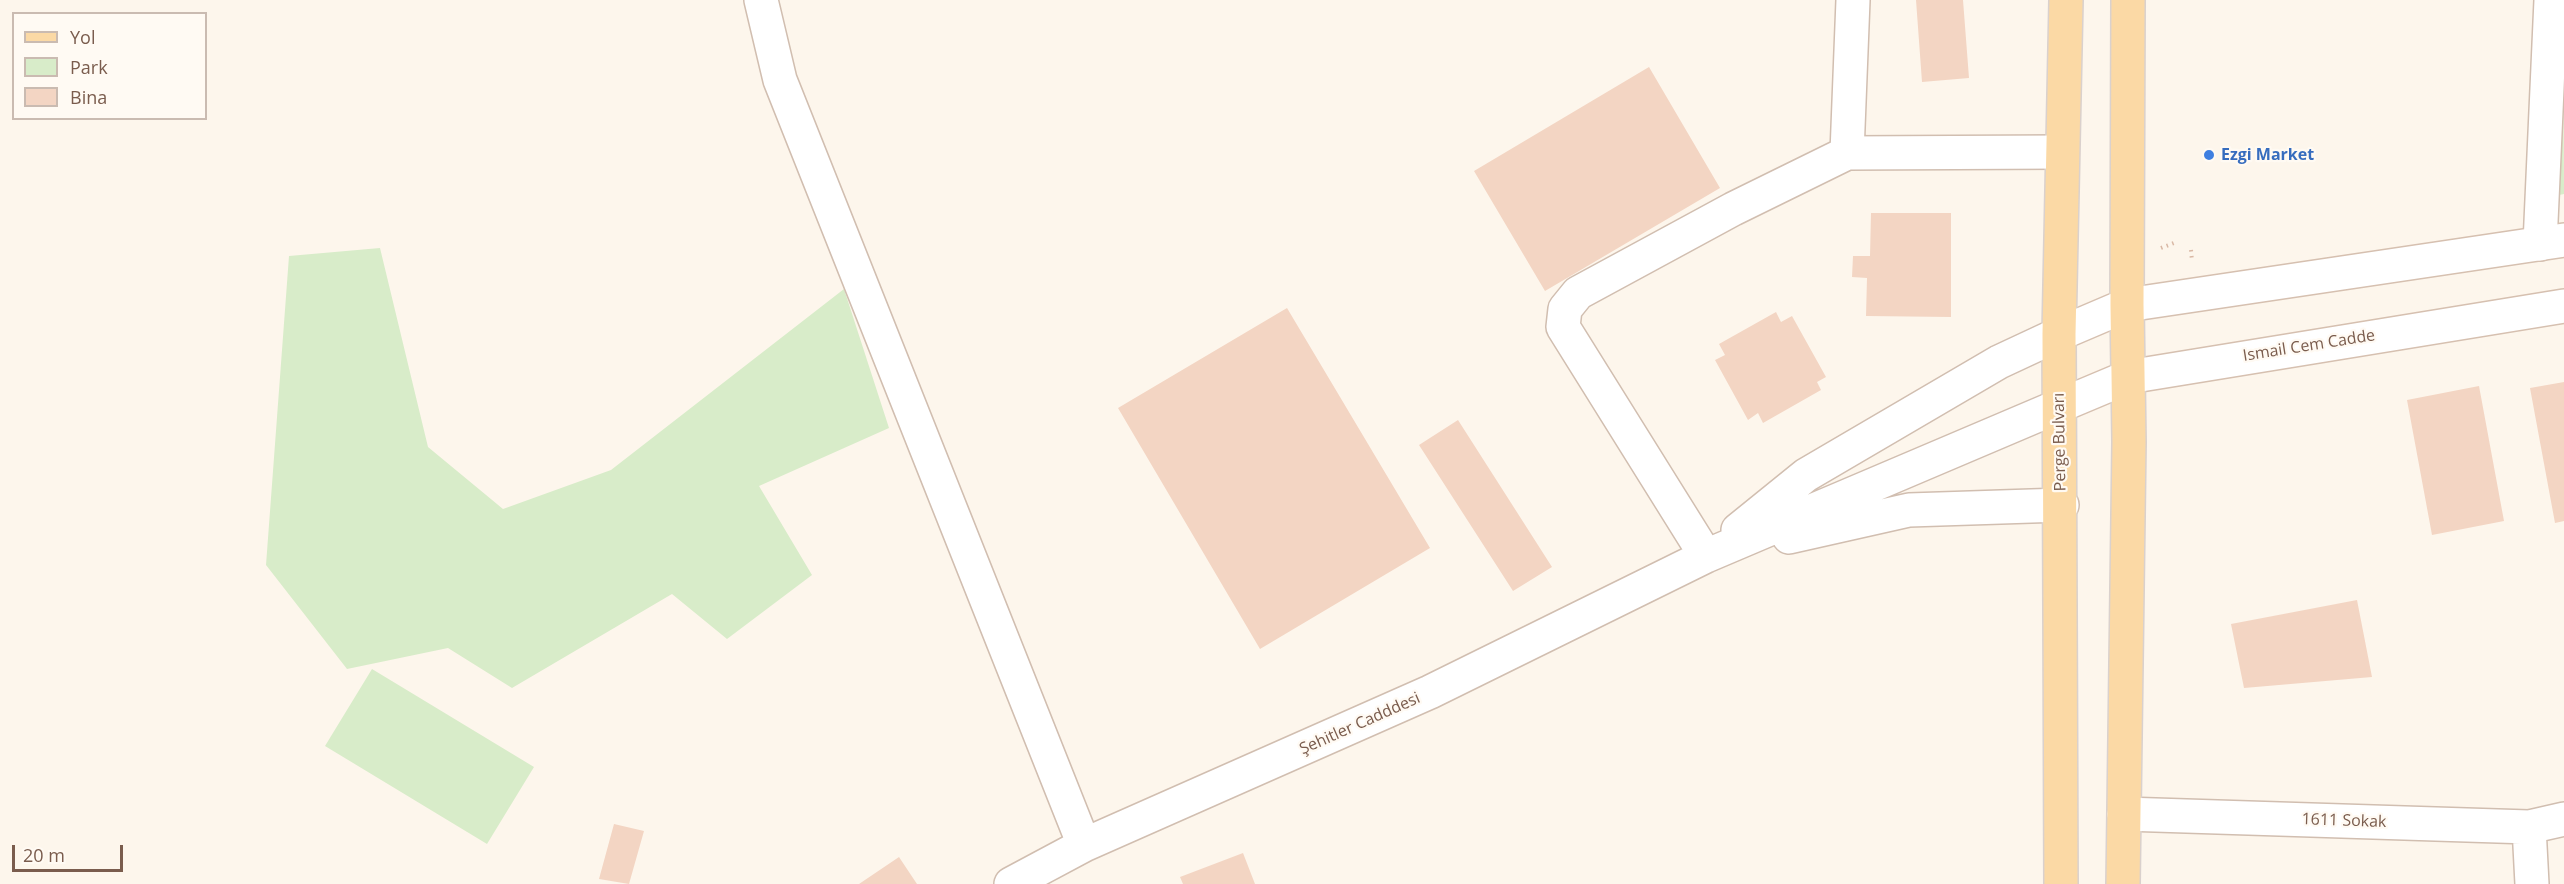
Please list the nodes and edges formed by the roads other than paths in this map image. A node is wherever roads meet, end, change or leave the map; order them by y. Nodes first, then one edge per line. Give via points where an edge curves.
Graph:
1 (760, 0) edge
2 (1853, 0) edge
3 (2066, 0) edge
4 (2128, 0) edge
5 (2551, 0) edge
6 (2062, 152) junction
7 (1847, 153) junction
8 (2552, 242) edge
9 (2127, 305) junction
10 (2564, 306) edge
11 (2059, 334) junction
12 (2128, 377) junction
13 (2059, 406) junction
14 (2061, 505) junction
15 (1706, 556) junction
16 (2124, 814) junction
17 (2564, 819) edge
18 (2529, 827) junction
19 (1084, 845) junction
20 (1011, 884) edge
21 (2061, 884) edge
22 (2123, 884) edge
23 (2532, 884) edge

1 - 19 street via 780,80
2 - 7 street
3 - 6 main road, Perge Bulvarı
4 - 9 main road
5 - 8 street
6 - 7 street
6 - 11 main road, Perge Bulvarı
7 - 15 street via 1588,287 1565,309 1563,327
8 - 9 street
9 - 11 street
9 - 12 main road
10 - 12 street, Ismail Cem Cadde
11 - 13 main road, Perge Bulvarı
11 - 15 street via 1999,363 1806,475
12 - 13 street, Ismail Cem Cadde
12 - 16 main road
13 - 14 main road, Perge Bulvarı
13 - 15 street, Ismail Cem Cadde
14 - 15 street via 1909,510
14 - 21 main road, Perge Bulvarı
15 - 19 street, Şehitler Cadddesi via 1430,692
16 - 18 street, 1611 Sokak
16 - 22 main road
17 - 18 street, 1611 Sokak
18 - 23 street
19 - 20 street, Şehitler Cadddesi

